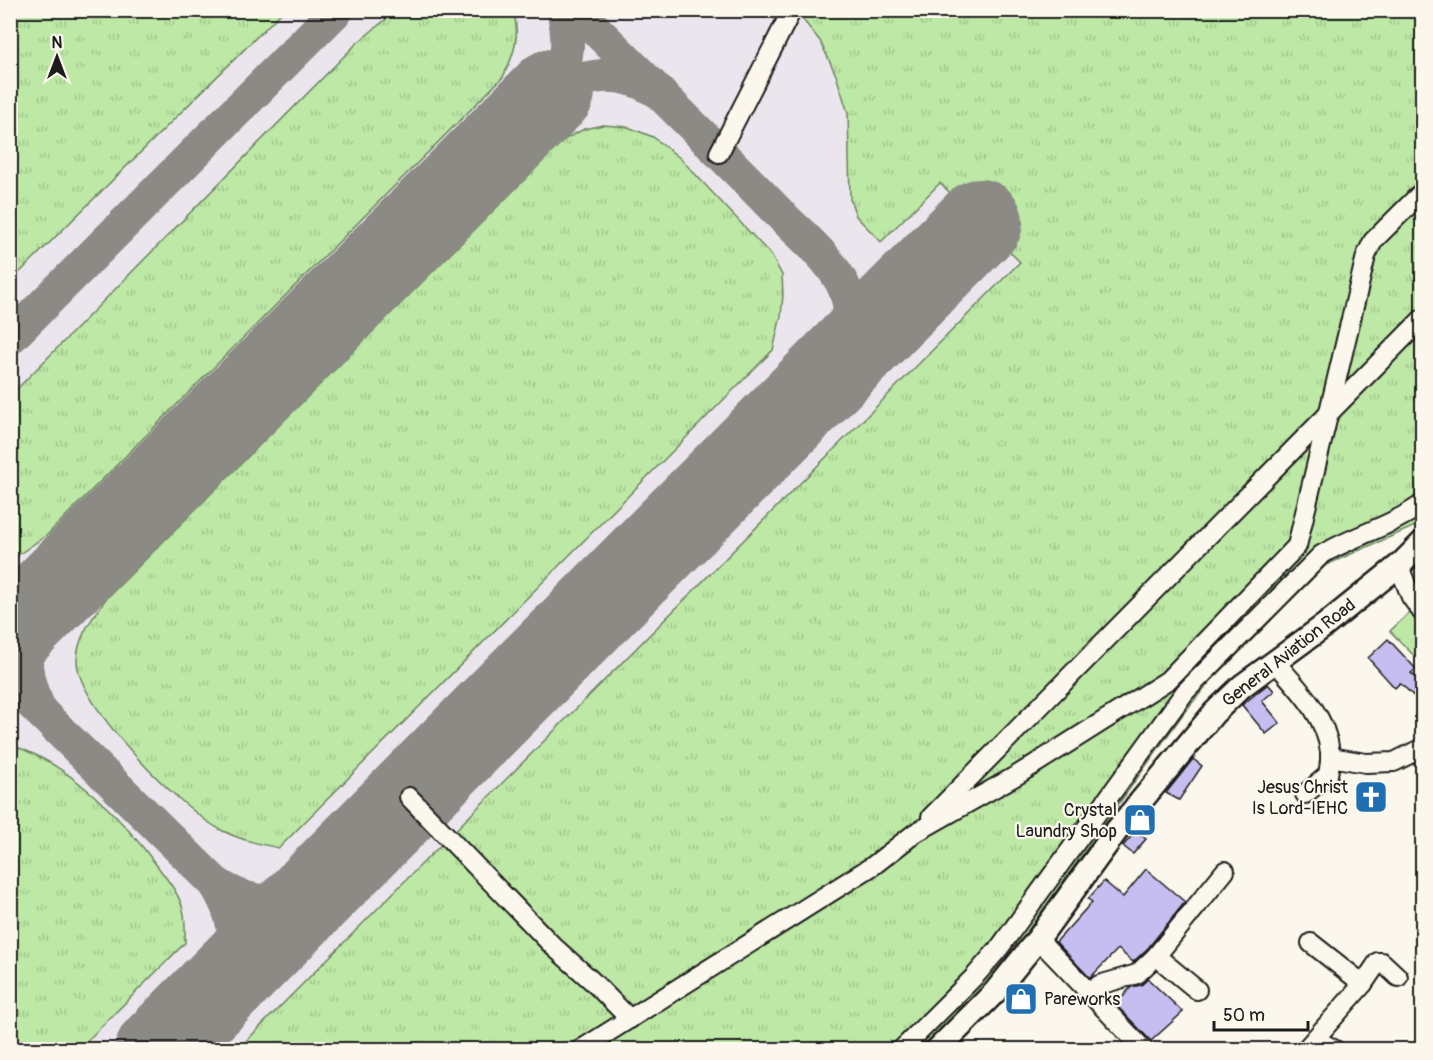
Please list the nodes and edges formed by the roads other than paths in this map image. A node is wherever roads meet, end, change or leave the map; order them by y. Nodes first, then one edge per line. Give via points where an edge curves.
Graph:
1 (792, 10) edge
2 (719, 153) dead end
3 (1422, 192) edge
4 (1422, 319) edge
5 (1328, 414) junction
6 (1422, 504) edge
7 (1422, 543) edge
8 (1399, 566) junction
9 (1422, 612) edge
10 (1275, 662) junction
11 (1422, 748) edge
12 (1330, 757) junction
13 (1305, 794) dead end
14 (409, 797) dead end
15 (915, 833) junction
16 (1225, 871) dead end
17 (1038, 939) junction
18 (1311, 943) dead end
19 (1156, 956) junction
20 (1398, 977) dead end
21 (1363, 984) junction
22 (1197, 990) dead end
23 (1090, 993) junction
24 (630, 1019) junction
25 (1310, 1044) edge
26 (943, 1047) edge
27 (580, 1050) edge
28 (901, 1050) edge
29 (1144, 1050) edge
30 (1335, 1050) edge

1 - 2 street
3 - 5 street via 1373,240 1366,256
4 - 5 street
5 - 15 street
5 - 15 street via 1297,546 1168,680 1019,774
6 - 28 street via 1321,555 1185,692 1000,947
7 - 8 main road, General Aviation Road
8 - 9 street via 1411,597
8 - 10 main road, General Aviation Road
10 - 12 street via 1321,721
10 - 17 main road, General Aviation Road via 1214,713 1117,830
11 - 12 street via 1394,762 1366,763
12 - 13 street via 1328,776
14 - 24 street via 554,947
15 - 24 street via 874,865
16 - 19 street
17 - 23 street
17 - 26 main road, General Aviation Road
18 - 21 street
19 - 22 street
19 - 23 street via 1137,974 1099,985
20 - 21 street via 1378,962
21 - 25 street
23 - 29 street
24 - 27 street
25 - 30 street

